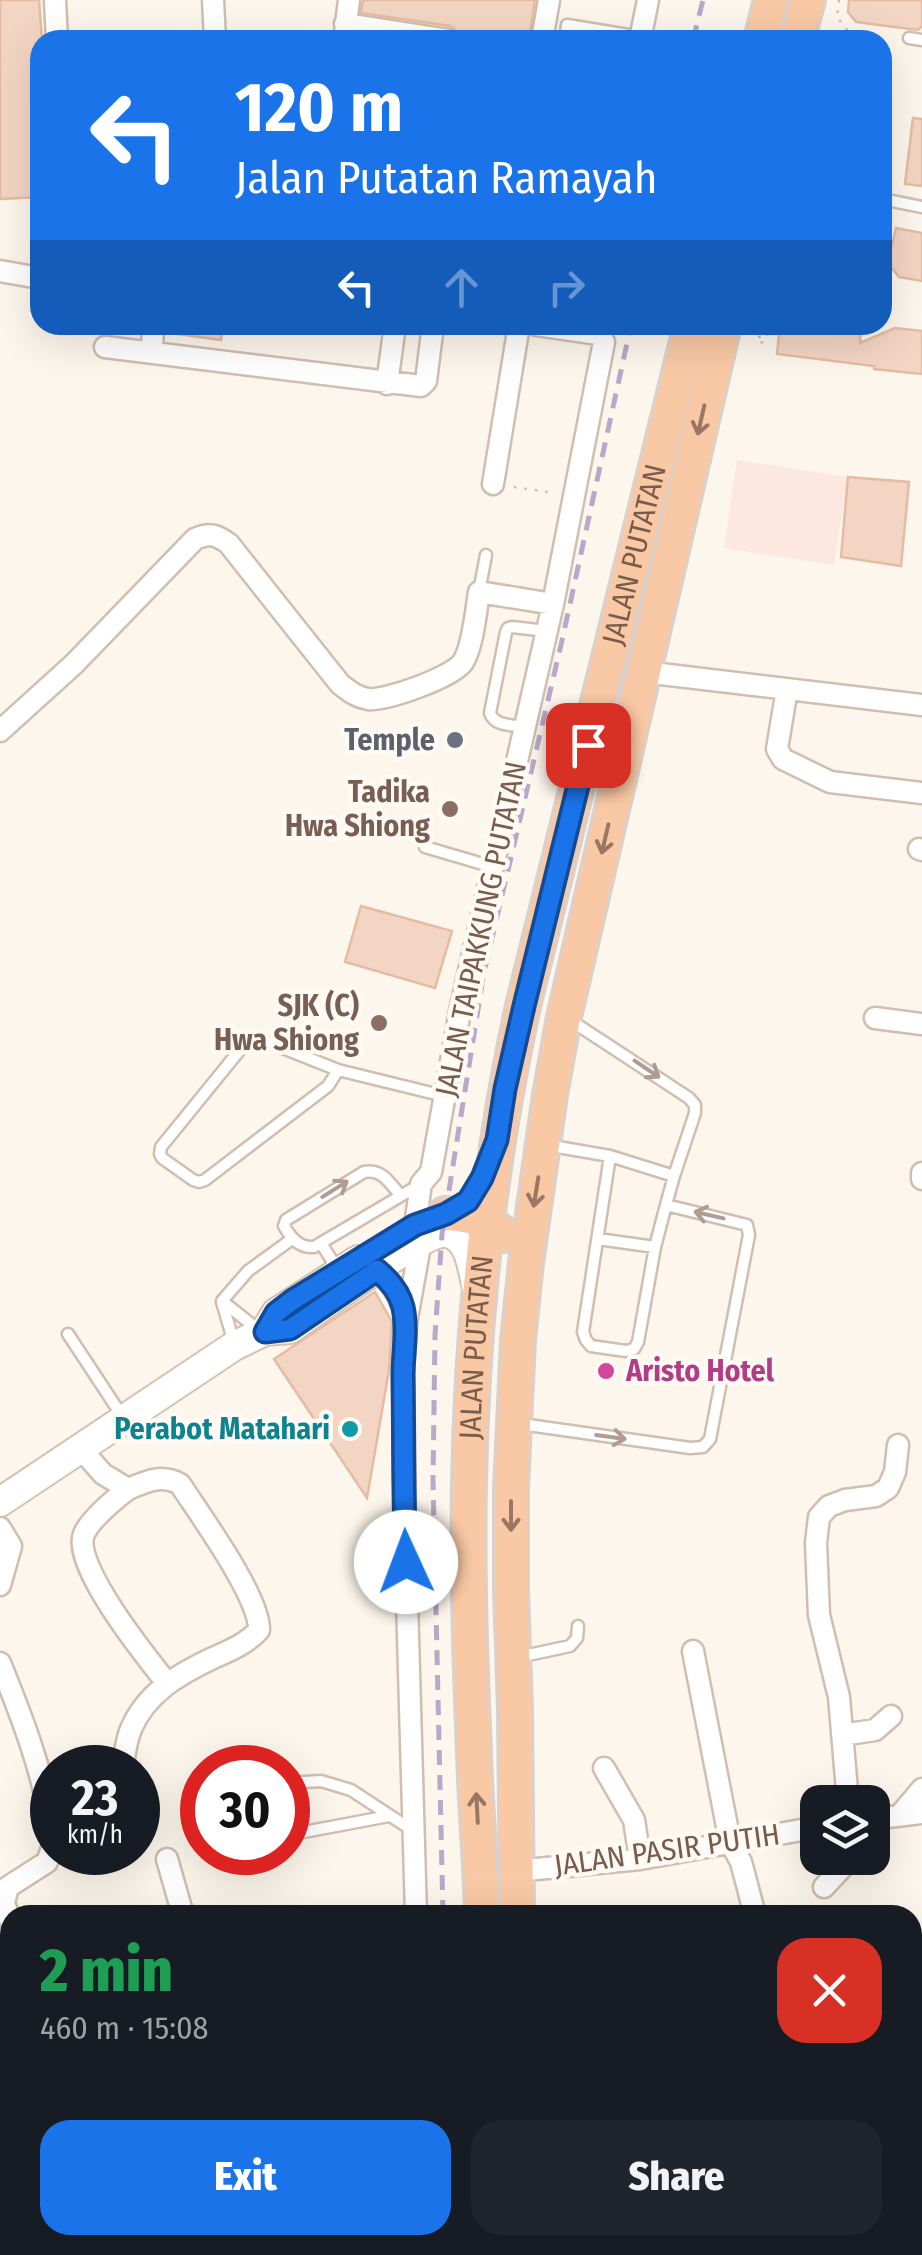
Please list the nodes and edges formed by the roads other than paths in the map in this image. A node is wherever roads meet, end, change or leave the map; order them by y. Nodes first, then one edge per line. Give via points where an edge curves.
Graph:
1 (55, 0) edge
2 (213, 0) edge
3 (349, 0) edge
4 (549, 0) edge
5 (648, 0) edge
6 (770, 0) edge
7 (808, 0) edge
8 (56, 30) edge
9 (214, 30) edge
10 (345, 30) edge
11 (544, 30) edge
12 (566, 30) edge
13 (595, 30) edge
14 (642, 30) edge
15 (763, 30) edge
16 (800, 30) edge
17 (908, 38) dead end
18 (922, 40) edge
19 (892, 202) edge
20 (922, 207) edge
21 (0, 271) edge
22 (30, 276) edge
23 (153, 335) edge
24 (394, 335) edge
25 (432, 335) edge
26 (517, 335) edge
27 (594, 335) edge
28 (689, 335) edge
29 (722, 335) edge
30 (105, 347) dead end
31 (152, 353) junction
32 (387, 384) junction
33 (492, 484) road end
34 (486, 555) dead end
35 (479, 592) junction
36 (553, 604) junction
37 (547, 631) junction
38 (644, 672) junction
39 (787, 689) junction
40 (922, 705) edge
41 (526, 727) junction
42 (0, 731) edge
43 (922, 793) edge
44 (425, 846) dead end
45 (494, 867) junction
46 (564, 1017) junction
47 (874, 1018) dead end
48 (922, 1024) edge
49 (338, 1070) junction
50 (505, 1089) junction
51 (550, 1094) junction
52 (444, 1096) junction
53 (497, 1140) junction
54 (544, 1145) junction
55 (610, 1156) junction
56 (674, 1176) junction
57 (421, 1184) junction
58 (400, 1195) junction
59 (666, 1205) junction
60 (488, 1222) junction
61 (427, 1227) junction
62 (292, 1239) junction
63 (598, 1239) junction
64 (320, 1243) junction
65 (655, 1248) junction
66 (526, 1263) junction
67 (377, 1270) junction
68 (339, 1272) junction
69 (478, 1299) junction
70 (222, 1300) junction
71 (406, 1324) junction
72 (265, 1332) junction
73 (68, 1334) dead end
74 (234, 1346) junction
75 (124, 1420) junction
76 (515, 1424) junction
77 (898, 1446) dead end
78 (81, 1449) junction
79 (128, 1489) junction
80 (0, 1502) edge
81 (0, 1528) edge
82 (0, 1585) edge
83 (578, 1626) dead end
84 (692, 1651) dead end
85 (513, 1659) junction
86 (0, 1663) edge
87 (167, 1683) junction
88 (473, 1708) junction
89 (515, 1708) junction
90 (890, 1716) dead end
91 (842, 1735) junction
92 (30, 1745) edge
93 (127, 1745) edge
94 (604, 1768) dead end
95 (310, 1782) edge
96 (846, 1785) edge
97 (922, 1789) edge
98 (911, 1814) edge
99 (390, 1816) junction
100 (310, 1831) edge
101 (413, 1831) junction
102 (800, 1831) edge
103 (730, 1842) junction
104 (167, 1859) dead end
105 (640, 1859) junction
106 (516, 1871) junction
107 (30, 1873) edge
108 (835, 1875) edge
109 (824, 1887) dead end
110 (5, 1905) edge
111 (180, 1905) edge
112 (416, 1905) edge
113 (482, 1905) edge
114 (486, 1905) edge
115 (517, 1905) edge
116 (752, 1905) edge

1 - 8 street
2 - 9 street
3 - 10 street
4 - 11 street
5 - 14 street
6 - 15 highway
7 - 16 highway
12 - 13 lane
17 - 18 lane
19 - 20 lane
21 - 22 street
23 - 31 street
24 - 32 street
25 - 32 street via 426,381
26 - 33 street
27 - 36 street, JALAN TAIPAKKUNG PUTATAN via 604,342
28 - 50 highway, JALAN PUTATAN
29 -> 38 highway, JALAN PUTATAN
30 - 31 street
31 - 32 street
34 - 35 lane
35 - 36 street
35 - 42 street via 460,667 380,699 366,698 340,684 229,544 206,534
36 - 37 street, JALAN TAIPAKKUNG PUTATAN
37 - 41 street, JALAN TAIPAKKUNG PUTATAN
37 - 41 lane via 506,632 490,712 496,722
38 - 39 street
38 -> 46 highway, JALAN PUTATAN
39 - 40 street
39 - 43 street via 778,749 783,759 830,782
41 - 45 street, JALAN TAIPAKKUNG PUTATAN
44 - 45 lane
45 - 52 street, JALAN TAIPAKKUNG PUTATAN
46 - 51 highway, JALAN PUTATAN
46 -> 56 lane via 694,1105
47 - 48 street
49 - 49 lane via 255,1037 248,1040 160,1154 194,1180 206,1180 328,1086
49 - 52 lane
50 - 51 highway via 526,1102
50 - 53 highway, JALAN PUTATAN
51 - 54 highway, JALAN PUTATAN
52 - 57 street, JALAN TAIPAKKUNG PUTATAN via 431,1172
53 - 60 highway, JALAN PUTATAN
53 - 61 main road via 468,1201
54 - 55 lane
54 -> 66 highway, JALAN PUTATAN
55 - 56 lane
55 - 63 lane
56 - 59 lane
57 - 58 lane
57 - 61 street, JALAN TAIPAKKUNG PUTATAN
62 -> 58 lane via 286,1220 364,1172 382,1174
58 - 64 lane
59 - 65 lane
76 -> 59 lane via 690,1448 710,1439 749,1235 747,1225
60 - 61 highway
60 - 66 highway
60 - 69 highway, JALAN PUTATAN
61 - 67 main road
61 - 68 main road
61 - 69 main road via 458,1238 466,1248
61 - 71 street, JALAN TAIPAKKUNG PUTATAN
62 - 64 lane via 310,1248
62 - 70 lane
63 - 65 lane
63 - 65 lane via 583,1332 591,1346 626,1351 638,1342
64 - 68 lane
66 - 76 highway, JALAN PUTATAN
67 - 71 street via 402,1302
67 - 72 main road via 290,1329
68 - 72 main road via 276,1313
69 - 88 highway, JALAN PUTATAN via 469,1484
70 - 72 lane
70 - 74 lane
71 - 101 street, JALAN TAIPAKKUNG PUTATAN
72 - 74 main road
73 - 75 lane
74 - 75 main road
75 - 78 main road
76 -> 85 highway, JALAN PUTATAN
77 - 91 street via 888,1488 829,1506 818,1517 819,1615
78 - 79 street via 102,1474
78 - 80 main road
79 - 87 street via 84,1533 82,1546 89,1571
79 - 87 street via 152,1479 180,1484 260,1620 248,1642
81 - 82 street via 10,1546
83 - 85 lane via 570,1646
84 - 103 street
85 - 89 highway, JALAN PUTATAN
86 - 92 street
87 - 93 street via 144,1707
88 - 89 highway
113 -> 88 highway, JALAN PUTATAN
89 - 106 highway, JALAN PUTATAN
90 - 91 street via 875,1730
91 - 96 street
94 - 105 street via 634,1820
95 - 99 lane via 351,1790
97 - 98 street
99 - 100 lane
99 - 101 lane
101 - 112 street, JALAN TAIPAKKUNG PUTATAN
102 - 103 street, JALAN PASIR PUTIH
103 - 105 street, JALAN PASIR PUTIH
103 - 116 street
104 - 111 street
105 - 106 street, JALAN PASIR PUTIH
106 - 114 highway
106 - 115 highway, JALAN PUTATAN
107 - 110 street via 8,1887
108 - 109 street

